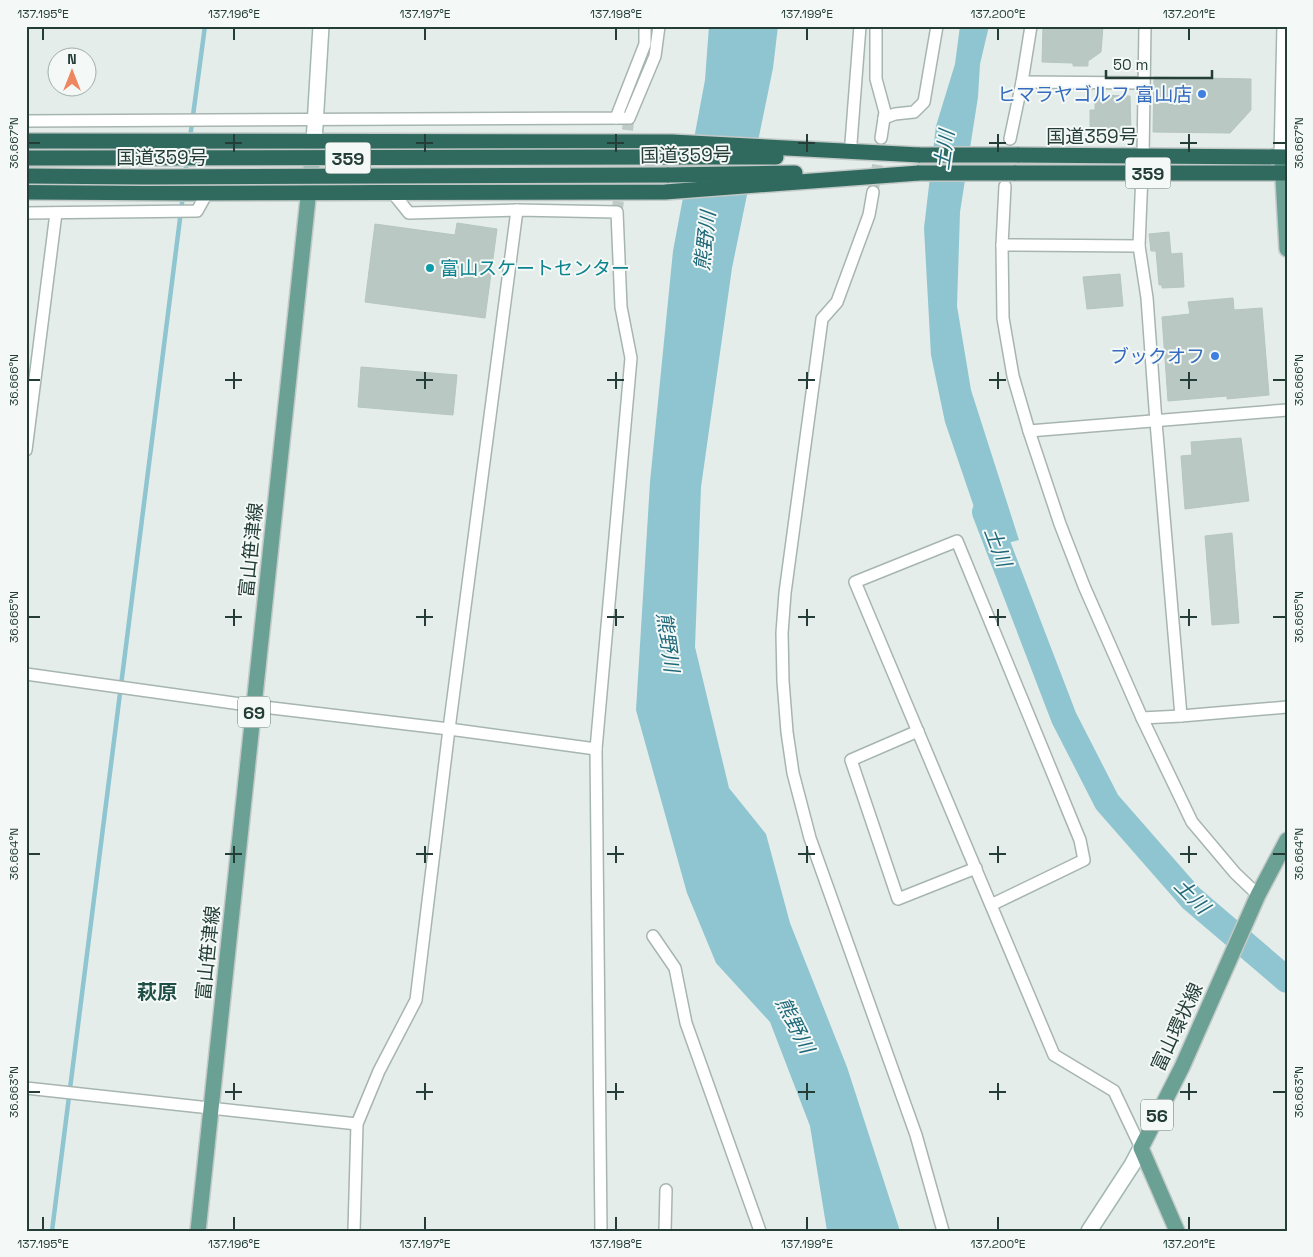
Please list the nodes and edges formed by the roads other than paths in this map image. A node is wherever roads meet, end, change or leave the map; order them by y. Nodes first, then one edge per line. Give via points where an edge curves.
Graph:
1 (321, 26) edge
2 (646, 26) edge
3 (658, 26) edge
4 (860, 26) edge
5 (876, 26) edge
6 (937, 26) edge
7 (1031, 26) edge
8 (1145, 26) edge
9 (1285, 26) edge
10 (1022, 82) junction
11 (1143, 83) junction
12 (616, 118) junction
13 (884, 118) junction
14 (316, 120) junction
15 (26, 121) edge
16 (882, 138) tunnel mouth
17 (1010, 139) dead end
18 (26, 141) edge
19 (314, 142) junction
20 (842, 150) junction
21 (1143, 156) junction
22 (1284, 157) edge
23 (26, 158) edge
24 (1142, 172) junction
25 (1285, 173) edge
26 (26, 176) edge
27 (836, 176) junction
28 (1005, 186) dead end
29 (26, 192) edge
30 (308, 192) junction
31 (392, 192) junction
32 (874, 192) tunnel mouth
33 (200, 193) junction
34 (517, 210) junction
35 (26, 213) edge
36 (56, 213) junction
37 (1002, 245) junction
38 (1139, 246) junction
39 (1287, 249) edge
40 (1287, 410) edge
41 (1156, 422) junction
42 (1029, 432) junction
43 (26, 450) edge
44 (26, 674) edge
45 (255, 706) junction
46 (1287, 707) edge
47 (1181, 716) junction
48 (1142, 718) junction
49 (449, 729) junction
50 (918, 731) junction
51 (596, 749) junction
52 (1287, 840) edge
53 (976, 868) junction
54 (1256, 900) junction
55 (991, 904) junction
56 (653, 936) dead end
57 (26, 1088) edge
58 (211, 1108) junction
59 (357, 1124) junction
60 (1140, 1148) junction
61 (666, 1190) dead end
62 (198, 1231) edge
63 (354, 1231) edge
64 (601, 1231) edge
65 (666, 1231) edge
66 (760, 1231) edge
67 (943, 1231) edge
68 (1089, 1231) edge
69 (1177, 1231) edge

1 - 14 street
2 - 12 street via 645,44
3 - 12 street via 654,56 629,118
4 - 20 street
5 - 13 street via 876,79
6 - 13 street via 924,102 914,112
7 - 10 street
8 - 11 street
9 - 22 street
10 - 11 street
10 - 17 street
11 - 21 street
12 - 14 street
13 - 16 street
14 - 15 street
14 - 19 street
18 - 19 highway
19 - 20 highway via 672,142
19 - 30 main road, 富山笹津線 / 69
20 - 21 highway, 国道359号 / 359, bridge via 920,155
20 - 23 highway, 国道359号 / 359, bridge
21 - 22 highway, 国道359号 / 359
22 - 25 main road
24 - 25 highway, 国道359号 / 359
24 - 27 highway, 国道359号 / 359, bridge via 919,172
24 - 38 street
25 - 39 main road
26 - 27 highway, 国道359号 / 359, bridge
27 - 31 highway via 665,192
28 - 37 street
29 - 33 highway
30 - 31 highway
30 - 33 highway
30 - 45 main road, 富山笹津線 / 69
31 - 34 street via 409,213
32 - 67 street via 869,215 837,302 822,319 785,593 782,681 793,773 810,838 916,1135
33 - 36 street via 197,212
34 - 49 street
34 - 51 street via 617,212 621,308 632,358
35 - 36 street
36 - 43 street
37 - 38 street
37 - 42 street via 1003,318
38 - 41 street via 1147,298
40 - 41 street
41 - 42 street
41 - 47 street
42 - 48 street via 1084,586
44 - 45 street
45 - 49 street
45 - 58 main road, 富山笹津線 / 69
46 - 47 street
47 - 48 street
48 - 54 street via 1192,822
49 - 51 street
49 - 59 street via 416,1000 379,1070
50 - 53 street
50 - 53 street via 851,760 898,899
50 - 55 street via 855,582 957,541 1080,840 1084,860
51 - 64 street
52 - 54 main road, 富山環状線 / 56
53 - 55 street
54 - 60 main road, 富山環状線 / 56 via 1182,1067
55 - 60 street via 1054,1055 1114,1091
56 - 66 street via 675,968 686,1023
57 - 58 street
58 - 59 street
58 - 62 main road, 富山笹津線 / 69
59 - 63 street
60 - 68 street
60 - 69 main road, 56
61 - 65 street

